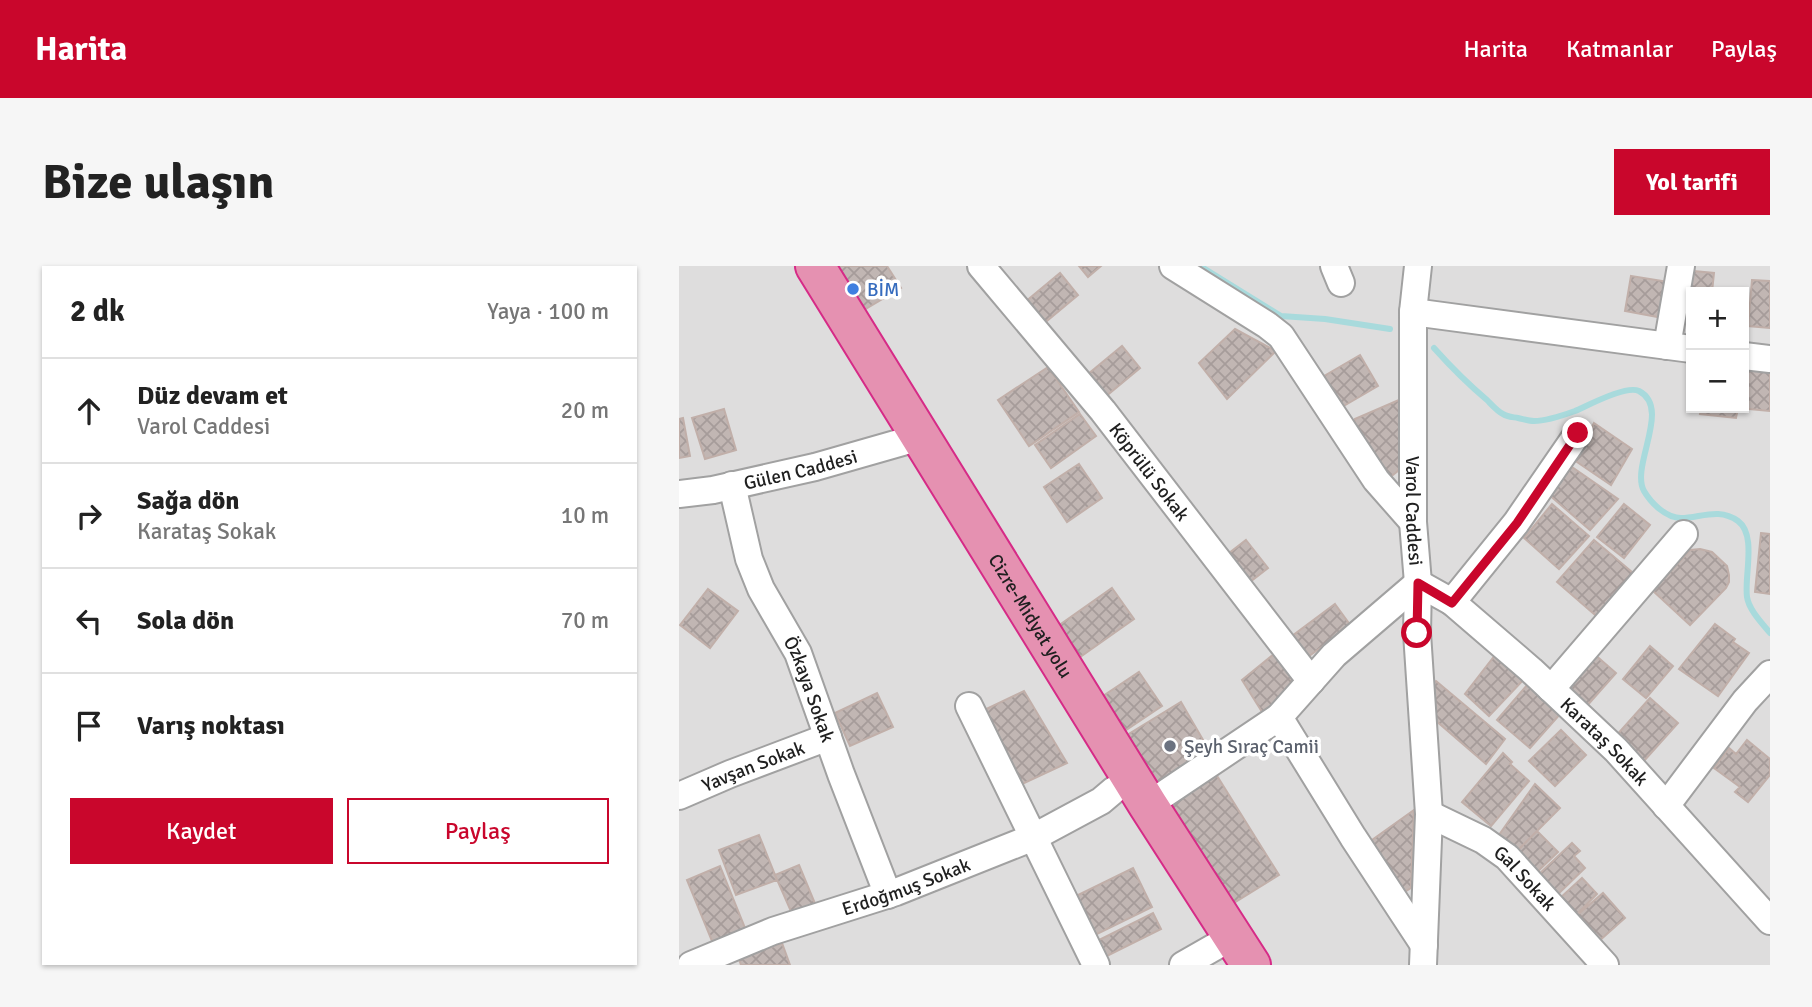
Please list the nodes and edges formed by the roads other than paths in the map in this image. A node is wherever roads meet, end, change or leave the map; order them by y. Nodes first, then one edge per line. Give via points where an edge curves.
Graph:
1 (786, 266) edge
2 (815, 266) edge
3 (981, 266) edge
4 (1418, 266) edge
5 (1681, 266) edge
6 (1180, 268) edge
7 (1413, 312) junction
8 (1679, 348) edge
9 (1749, 357) edge
10 (1770, 359) edge
11 (1578, 433) dead end
12 (909, 440) junction
13 (732, 485) junction
14 (679, 494) edge
15 (1413, 522) junction
16 (1684, 534) dead end
17 (1418, 583) junction
18 (1452, 603) junction
19 (1770, 674) edge
20 (1311, 681) junction
21 (1551, 689) junction
22 (969, 706) dead end
23 (1279, 717) junction
24 (828, 737) junction
25 (1114, 790) junction
26 (679, 796) edge
27 (1148, 805) junction
28 (1666, 806) junction
29 (1429, 814) junction
30 (1034, 837) junction
31 (888, 895) junction
32 (1768, 915) edge
33 (1423, 955) edge
34 (1220, 956) edge
35 (691, 965) edge
36 (1096, 965) edge
37 (1605, 965) edge

1 - 12 highway, Cizre-Midyat yolu
2 - 12 highway, Cizre-Midyat yolu
3 - 20 street, Köprülü Sokak via 1103,411
4 - 7 street, Varol Caddesi
5 - 8 street
6 - 15 street via 1280,336 1376,480
7 - 8 street
7 - 15 street, Varol Caddesi
9 - 10 street
11 - 18 street via 1517,523
12 - 13 street, Gülen Caddesi
12 - 25 highway, Cizre-Midyat yolu
12 - 27 highway, Cizre-Midyat yolu
13 - 14 street, Gülen Caddesi
13 - 24 street, Özkaya Sokak via 749,559 798,653
15 - 17 street, Varol Caddesi
16 - 21 street
17 - 18 street, Karataş Sokak
17 - 20 street via 1334,655
17 - 29 street, Varol Caddesi
18 - 21 street, Karataş Sokak
19 - 28 street
20 - 23 street
21 - 28 street, Karataş Sokak via 1616,750
22 - 30 street
23 - 27 street
23 - 33 street
24 - 26 street, Yavşan Sokak
24 - 31 street, Özkaya Sokak
25 - 30 street, Erdoğmuş Sokak
25 - 34 highway, Cizre-Midyat yolu
27 - 34 highway, Cizre-Midyat yolu
28 - 32 street, Karataş Sokak
29 - 33 street, Varol Caddesi
29 - 37 street, Gal Sokak via 1507,857
30 - 31 street, Erdoğmuş Sokak
30 - 36 street
31 - 35 street, Erdoğmuş Sokak via 773,931

